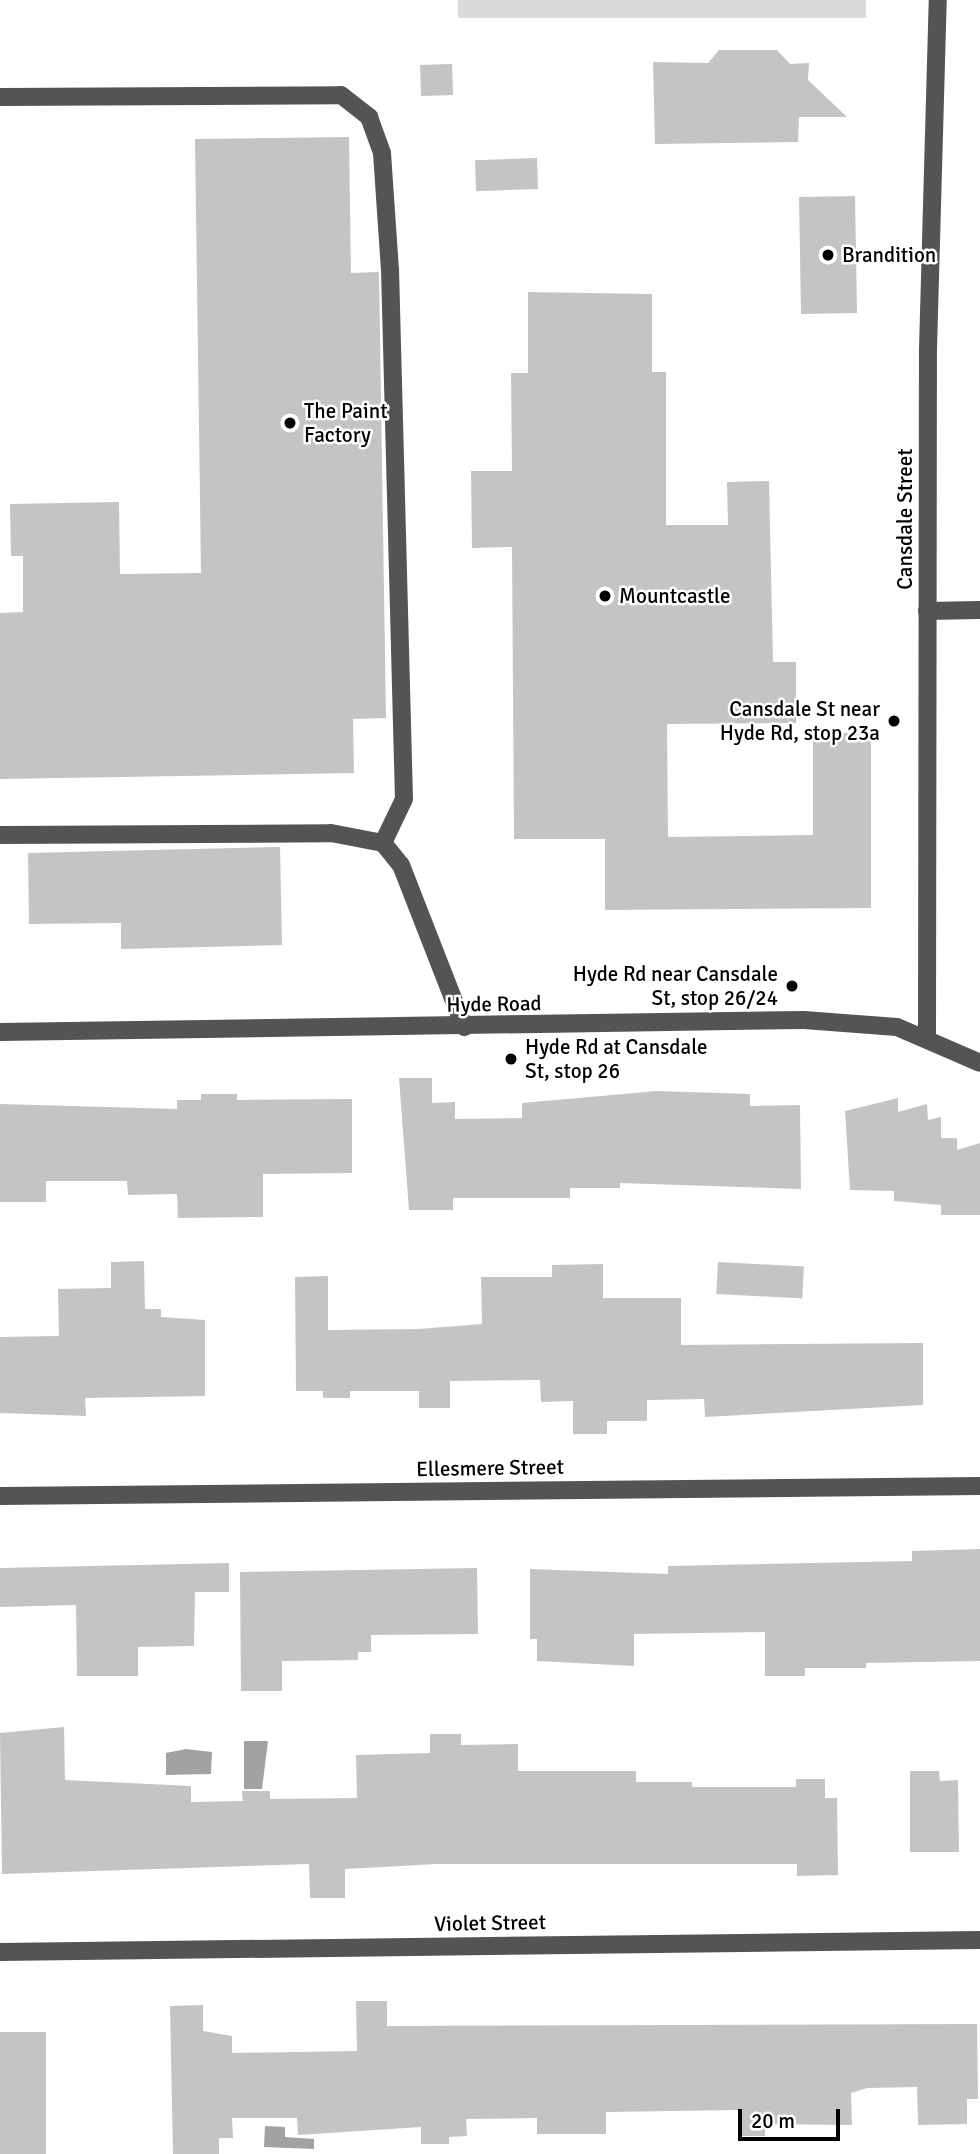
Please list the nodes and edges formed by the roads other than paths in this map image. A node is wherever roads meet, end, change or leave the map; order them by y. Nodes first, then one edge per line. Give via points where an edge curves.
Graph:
1 (938, 0) edge
2 (0, 97) edge
3 (980, 610) edge
4 (927, 611) junction
5 (0, 835) edge
6 (383, 843) junction
7 (464, 1027) junction
8 (0, 1032) edge
9 (927, 1037) junction
10 (980, 1063) edge
11 (980, 1486) edge
12 (0, 1496) edge
13 (980, 1940) edge
14 (0, 1952) edge

1 - 4 street, Cansdale Street
2 - 6 street via 341,95 369,117 382,153 390,269 404,799
3 - 4 street
4 - 9 street, Cansdale Street
5 - 6 street via 331,834
6 - 7 street via 401,865
7 - 8 street, Hyde Road
7 - 9 street, Hyde Road via 804,1020 897,1027
9 - 10 street, Hyde Road
11 - 12 street, Ellesmere Street
13 - 14 street, Violet Street

